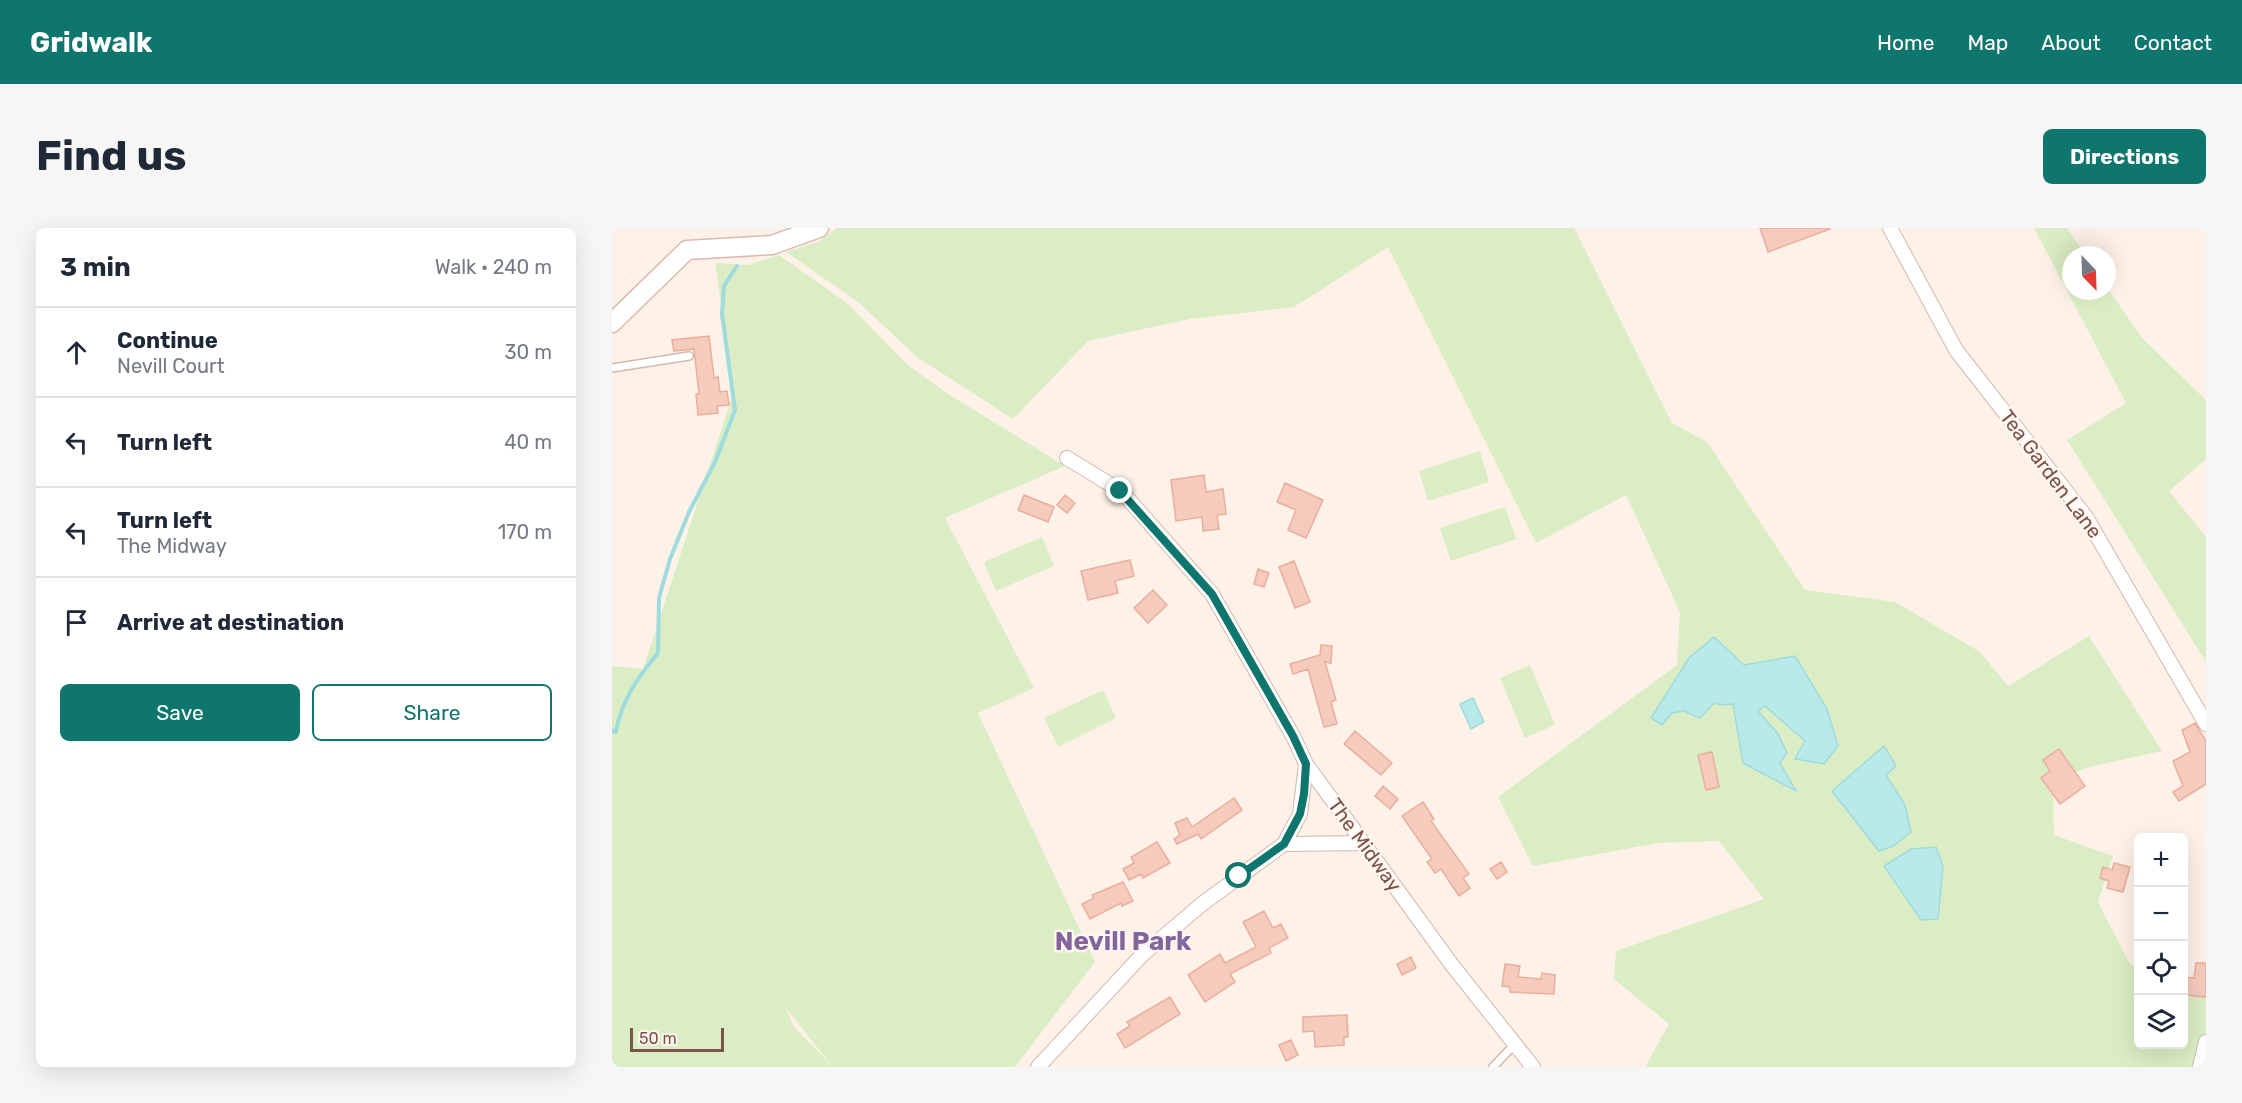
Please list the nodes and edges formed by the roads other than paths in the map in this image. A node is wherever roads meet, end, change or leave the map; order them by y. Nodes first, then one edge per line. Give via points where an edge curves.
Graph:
1 (819, 228) edge
2 (1890, 228) edge
3 (612, 323) edge
4 (689, 356) dead end
5 (612, 368) edge
6 (1067, 458) dead end
7 (2206, 724) edge
8 (1306, 764) junction
9 (1365, 843) junction
10 (1284, 844) junction
11 (2206, 1042) edge
12 (1515, 1044) junction
13 (1038, 1067) edge
14 (1493, 1067) edge
15 (1533, 1067) edge
16 (2200, 1067) edge

1 - 3 street via 772,245 687,250
2 - 7 street, Tea Garden Lane via 1956,350 2086,517
4 - 5 lane
6 - 8 street, The Midway via 1120,491 1212,594
8 - 9 street, The Midway
8 - 10 street via 1300,814
9 - 10 street
9 - 12 street, The Midway via 1452,965
10 - 13 street via 1202,904 1142,955
11 - 16 street
12 - 14 lane
12 - 15 street, The Midway

